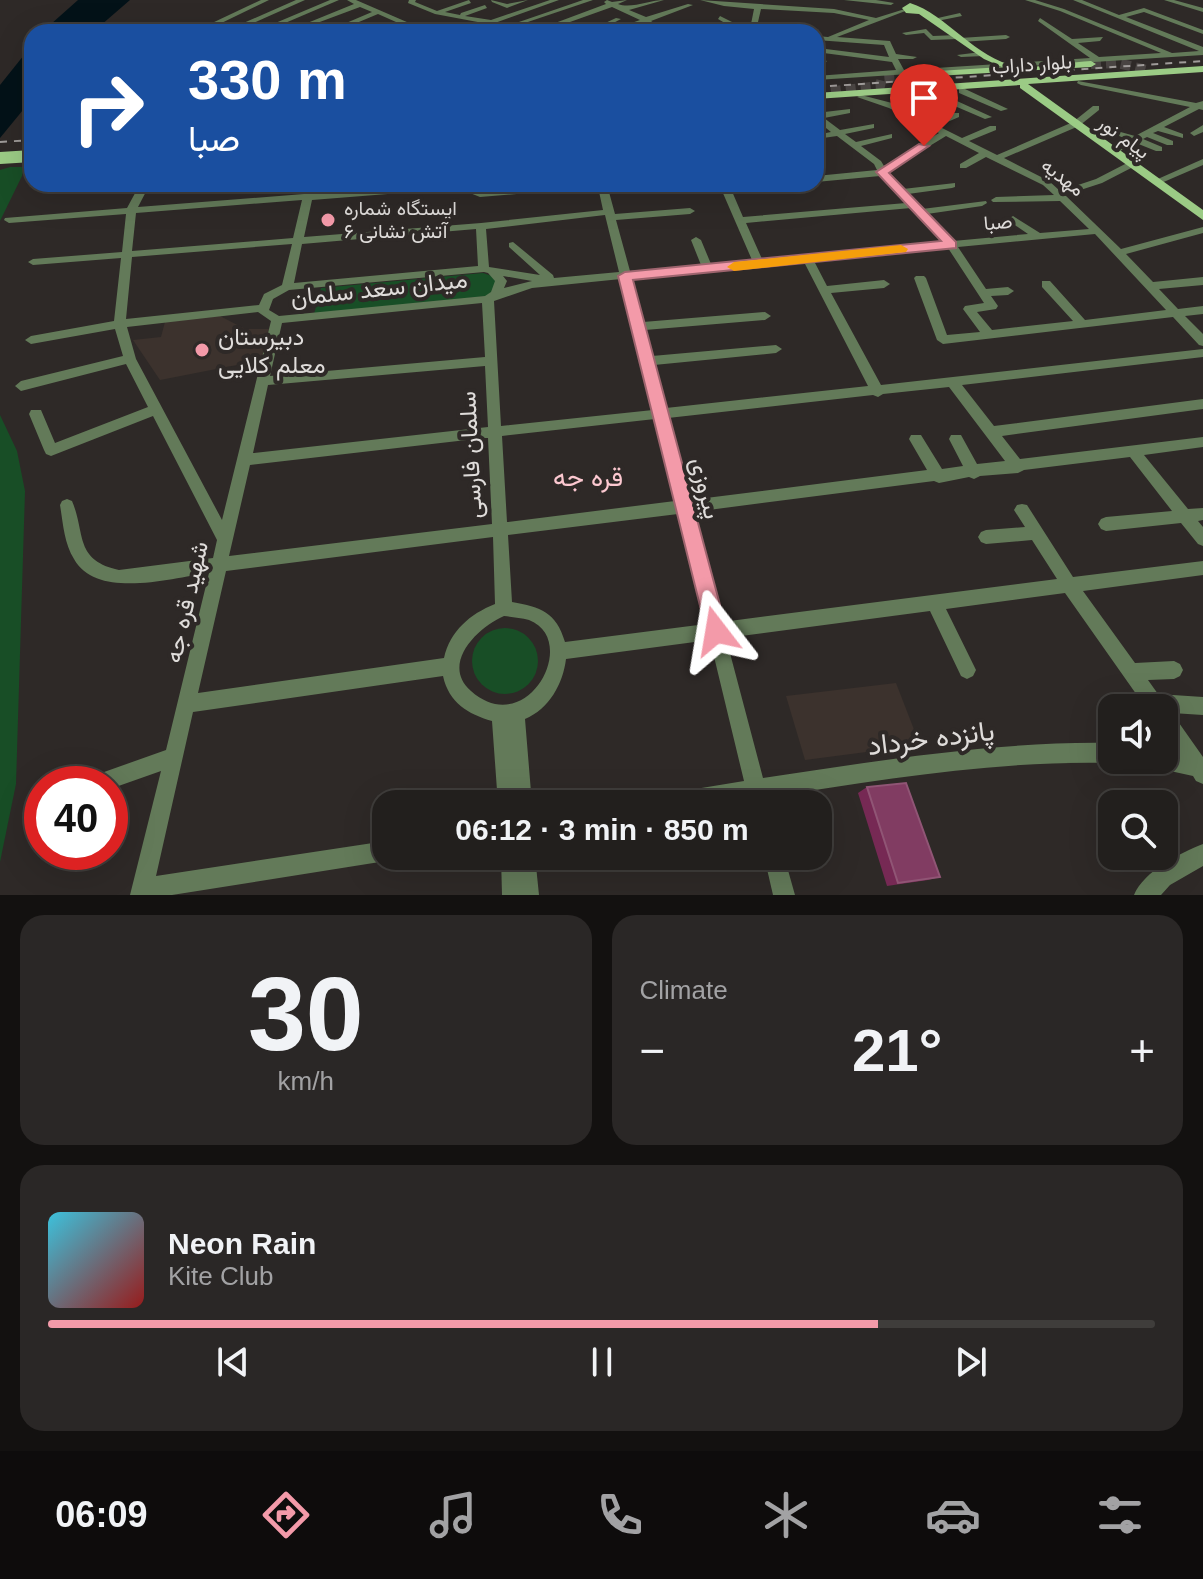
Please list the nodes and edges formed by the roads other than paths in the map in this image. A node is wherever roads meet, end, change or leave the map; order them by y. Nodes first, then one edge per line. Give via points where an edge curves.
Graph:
1 (266, 0) edge
2 (336, 0) edge
3 (350, 0) edge
4 (413, 0) edge
5 (447, 0) edge
6 (525, 0) edge
7 (556, 0) edge
8 (590, 0) edge
9 (602, 0) edge
10 (624, 0) edge
11 (661, 0) edge
12 (703, 0) edge
13 (847, 0) edge
14 (882, 0) edge
15 (1028, 0) edge
16 (1171, 0) edge
17 (298, 1) edge
18 (494, 1) edge
19 (861, 1) edge
20 (1079, 1) edge
21 (469, 2) edge
22 (891, 3) junction
23 (360, 4) junction
24 (612, 4) junction
25 (690, 5) dead end
26 (836, 6) edge
27 (485, 7) dead end
28 (752, 7) edge
29 (1055, 7) junction
30 (424, 8) junction
31 (623, 9) junction
32 (772, 9) edge
33 (860, 11) dead end
34 (378, 12) junction
35 (499, 12) dead end
36 (437, 13) junction
37 (632, 13) junction
38 (920, 13) junction
39 (1110, 13) junction
40 (1202, 14) edge
41 (737, 15) dead end
42 (458, 16) junction
43 (801, 16) dead end
44 (1118, 17) junction
45 (720, 18) dead end
46 (1083, 18) junction
47 (477, 19) junction
48 (644, 19) junction
49 (962, 19) dead end
50 (876, 20) junction
51 (1040, 20) dead end
52 (492, 22) junction
53 (1178, 23) junction
54 (214, 24) edge
55 (245, 24) edge
56 (278, 24) edge
57 (309, 24) edge
58 (349, 24) edge
59 (404, 24) edge
60 (422, 24) edge
61 (486, 24) edge
62 (517, 24) edge
63 (557, 24) edge
64 (608, 24) edge
65 (631, 24) edge
66 (651, 24) edge
67 (732, 24) edge
68 (800, 24) edge
69 (861, 25) junction
70 (1068, 25) dead end
71 (1049, 26) junction
72 (872, 29) dead end
73 (1150, 30) junction
74 (1203, 32) edge
75 (906, 33) dead end
76 (835, 35) junction
77 (1006, 37) dead end
78 (824, 38) edge
79 (991, 38) junction
80 (1100, 39) dead end
81 (824, 40) edge
82 (1203, 40) edge
83 (824, 41) edge
84 (1070, 41) junction
85 (1188, 44) junction
86 (959, 46) junction
87 (1001, 46) dead end
88 (1203, 52) edge
89 (1172, 55) junction
90 (913, 57) dead end
91 (893, 58) junction
92 (984, 59) junction
93 (1094, 62) junction
94 (854, 65) dead end
95 (1005, 66) junction
96 (1019, 68) junction
97 (1147, 70) tunnel mouth
98 (1203, 71) edge
99 (904, 74) junction
100 (860, 75) junction
101 (824, 77) edge
102 (1123, 84) junction
103 (1024, 86) junction
104 (962, 91) junction
105 (932, 93) junction
106 (916, 94) junction
107 (1152, 95) junction
108 (824, 97) edge
109 (861, 97) junction
110 (1165, 97) junction
111 (824, 98) edge
112 (1201, 105) edge
113 (1149, 106) dead end
114 (1096, 108) dead end
115 (1004, 109) dead end
116 (847, 111) dead end
117 (905, 113) junction
118 (956, 115) dead end
119 (988, 117) dead end
120 (859, 120) dead end
121 (824, 123) edge
122 (1076, 124) junction
123 (1132, 125) dead end
124 (871, 126) dead end
125 (930, 126) junction
126 (993, 128) dead end
127 (1152, 131) junction
128 (945, 133) junction
129 (1120, 133) dead end
130 (889, 136) dead end
131 (1180, 136) dead end
132 (1136, 139) junction
133 (962, 141) junction
134 (1170, 143) dead end
135 (855, 145) junction
136 (1159, 149) dead end
137 (1114, 151) junction
138 (986, 153) junction
139 (24, 154) edge
140 (0, 155) edge
141 (997, 158) junction
142 (1203, 162) edge
143 (1132, 164) junction
144 (963, 166) dead end
145 (882, 172) junction
146 (824, 178) edge
147 (1156, 182) junction
148 (952, 185) dead end
149 (141, 192) edge
150 (309, 192) edge
151 (373, 192) edge
152 (604, 192) edge
153 (727, 192) edge
154 (901, 192) junction
155 (1061, 196) junction
156 (308, 197) junction
157 (996, 200) dead end
158 (982, 203) dead end
159 (918, 209) junction
160 (131, 210) junction
161 (690, 211) dead end
162 (610, 214) junction
163 (1203, 216) edge
164 (1013, 219) dead end
165 (9, 220) dead end
166 (740, 220) junction
167 (481, 226) junction
168 (1203, 230) edge
169 (1098, 231) junction
170 (1039, 237) junction
171 (696, 240) dead end
172 (298, 241) junction
173 (513, 245) dead end
174 (951, 245) junction
175 (1117, 253) junction
176 (127, 254) junction
177 (807, 258) junction
178 (33, 262) dead end
179 (758, 262) junction
180 (706, 264) junction
181 (488, 270) junction
182 (624, 274) junction
183 (549, 277) junction
184 (920, 278) dead end
185 (1203, 281) edge
186 (884, 284) dead end
187 (1046, 284) dead end
188 (1149, 286) junction
189 (287, 287) junction
190 (824, 290) junction
191 (1008, 291) dead end
192 (983, 293) junction
193 (492, 296) junction
194 (263, 308) junction
195 (1203, 310) edge
196 (1176, 314) junction
197 (765, 316) dead end
198 (277, 320) junction
199 (120, 324) junction
200 (1082, 324) junction
201 (638, 327) junction
202 (990, 336) junction
203 (31, 340) dead end
204 (1203, 342) edge
205 (776, 349) dead end
206 (1203, 353) edge
207 (130, 359) junction
208 (491, 361) junction
209 (647, 361) junction
210 (263, 381) junction
211 (953, 383) junction
212 (21, 386) dead end
213 (878, 392) junction
214 (1203, 404) edge
215 (157, 409) junction
216 (36, 414) dead end
217 (661, 415) junction
218 (495, 431) junction
219 (992, 432) junction
220 (916, 439) dead end
221 (956, 439) dead end
222 (1203, 442) edge
223 (1134, 452) junction
224 (244, 460) junction
225 (1018, 467) junction
226 (974, 473) junction
227 (939, 477) junction
228 (67, 505) dead end
229 (685, 508) junction
230 (1022, 510) dead end
231 (1203, 514) edge
232 (1185, 516) junction
233 (1106, 524) dead end
234 (500, 531) junction
235 (1037, 533) junction
236 (986, 537) dead end
237 (1203, 539) edge
238 (225, 540) junction
239 (219, 566) junction
240 (1203, 568) edge
241 (1069, 585) junction
242 (935, 603) junction
243 (504, 608) junction
244 (716, 631) junction
245 (560, 651) junction
246 (451, 666) junction
247 (967, 670) dead end
248 (1174, 670) dead end
249 (1131, 672) junction
250 (1147, 694) edge
251 (186, 704) junction
252 (1203, 706) edge
253 (1178, 708) edge
254 (508, 713) junction
255 (1178, 737) edge
256 (1098, 752) edge
257 (174, 757) junction
258 (1178, 764) edge
259 (1202, 770) edge
260 (128, 773) edge
261 (508, 790) edge
262 (520, 790) edge
263 (756, 790) edge
264 (799, 790) edge
265 (372, 853) edge
266 (1203, 854) edge
267 (512, 870) edge
268 (526, 870) edge
269 (778, 870) edge
270 (142, 892) edge
271 (513, 895) edge
272 (528, 895) edge
273 (784, 895) edge
274 (1145, 895) edge

1 - 54 street
2 - 56 street
3 - 23 street
4 - 30 street
5 - 30 street
6 - 18 street via 507,6
7 - 52 street
8 - 62 street
9 - 24 street
10 - 24 street
11 - 31 street
12 - 28 street
13 - 19 street
14 - 22 street
15 - 29 street
16 - 40 street
17 - 55 street
19 - 22 street
19 - 33 street
20 - 29 street
20 - 39 street
21 - 36 street
22 - 38 street
23 - 34 street
23 - 57 street
24 - 31 street
24 - 63 street
25 - 48 street
26 - 32 street
26 - 50 street
26 - 76 street
27 - 42 street
28 - 32 street
28 - 32 street
28 - 41 street
29 - 46 street
30 - 36 street
31 - 37 street
34 - 58 street
34 - 59 street
35 - 47 street
36 - 42 street
36 - 60 street
37 - 48 street
37 - 64 street
38 - 49 street
38 - 50 street
38 - 86 main road
39 - 44 street
39 - 46 street
40 - 53 street
42 - 47 street
43 - 68 street
44 - 53 street via 1144,10
44 - 73 street
45 - 67 street
46 - 89 street
47 - 52 street
48 - 65 street
48 - 66 street
50 - 69 street
51 - 71 street
52 - 61 street
53 - 73 street
53 - 74 street
69 - 72 street
69 - 76 street
70 - 71 street
71 - 84 street
73 - 85 street
75 - 86 street via 926,31 931,38
76 - 78 street
77 - 79 street
79 - 86 street
79 - 87 street
80 - 84 street
81 - 91 street via 887,43
82 - 85 street
83 - 91 street
84 - 93 street
85 - 88 street
86 - 92 main road
88 - 89 street
89 - 93 street
90 - 91 street
91 - 99 street
92 - 95 main road
92 - 96 main road
92 - 99 main road
93 - 95 street
93 - 96 main road
94 - 100 street
95 - 96 main road
97 - 98 main road
98 - 102 main road, بلوار داراب
98 - 108 main road, بلوار داراب
99 - 100 street
100 - 101 street
102 - 103 main road, بلوار داراب
102 - 107 street
102 - 110 street
103 - 104 main road, بلوار داراب
103 - 122 main road, پیام نور
104 - 105 main road, بلوار داراب
104 - 115 street
105 - 106 main road, بلوار داراب
105 - 119 street
106 - 109 main road, بلوار داراب
106 - 117 street via 897,100
107 - 110 street
107 - 113 street
109 - 111 main road, بلوار داراب
109 - 117 street, مهدیه
110 - 112 street
112 - 127 street
114 - 122 street
116 - 121 street
117 - 125 street, مهدیه
118 - 125 street
120 - 121 street
121 - 124 street
121 - 135 street
122 - 137 main road, پیام نور
122 - 141 street
123 - 127 street
125 - 128 street, مهدیه
126 - 133 street
127 - 131 street
127 - 132 street
127 - 134 street
128 - 133 street, مهدیه
128 - 145 street
129 - 132 street
130 - 135 street
132 - 136 street
132 - 137 street
133 - 138 street, مهدیه
135 - 145 street
137 - 143 main road, پیام نور
138 - 141 street, مهدیه
138 - 144 street
139 - 140 main road, bridge
141 - 155 street, مهدیه via 1034,175
142 - 147 street
143 - 147 main road, پیام نور
143 - 155 street
145 - 146 street
145 - 154 street
147 - 163 main road, پیام نور
148 - 154 street
149 - 160 street
150 - 156 street
151 - 156 street
152 - 162 street, پیروزی
153 - 166 street
154 - 159 street
155 - 157 street
155 - 169 street, مهدیه
156 - 160 street
156 - 172 street
158 - 159 street
159 - 166 street
159 - 174 street
160 - 165 street
160 - 176 street
161 - 162 street
162 - 167 street
162 - 182 street, پیروزی
164 - 170 street
166 - 179 street
167 - 172 street
167 - 181 street
168 - 175 street
169 - 170 street, صبا
169 - 175 street, مهدیه
170 - 174 street, صبا
171 - 180 street
172 - 176 street
172 - 189 street
173 - 183 street
174 - 177 street, صبا
174 - 192 street
175 - 188 street, مهدیه
176 - 178 street
176 - 199 street
177 - 179 street, صبا
177 - 190 street
179 - 180 street, صبا
179 - 182 street, صبا
180 - 182 street, صبا
181 - 183 street, صبا
181 - 189 street, میدان سعد سلمان
181 - 193 street, میدان سعد سلمان via 501,281
182 - 183 street, صبا
182 - 193 street, صبا via 532,284
182 - 201 street, پیروزی
184 - 202 street via 943,340
185 - 188 street
186 - 190 street
187 - 200 street
188 - 196 street, مهدیه
189 - 194 street, میدان سعد سلمان via 268,297
190 - 213 street
191 - 192 street
192 - 202 street via 992,306 969,309
193 - 198 street, میدان سعد سلمان
193 - 208 street, سلمان فارسی
194 - 198 street, میدان سعد سلمان
194 - 199 street
195 - 196 street
196 - 200 street
196 - 204 street, مهدیه
197 - 201 street
198 - 210 street, شهید قره جه
199 - 203 street
199 - 207 street
200 - 202 street
201 - 209 street, پیروزی
205 - 209 street
206 - 211 street
207 - 212 street
207 - 215 street
208 - 210 street
208 - 218 street, سلمان فارسی
209 - 217 street, پیروزی
210 - 224 street, شهید قره جه
211 - 213 street
211 - 219 street
213 - 217 street
214 - 219 street
215 - 216 street via 51,450
215 - 238 street
217 - 218 street
217 - 229 street, پیروزی
218 - 224 street
218 - 234 street, سلمان فارسی
219 - 225 street
220 - 227 street
221 - 226 street
222 - 223 street
223 - 225 street
223 - 232 street
224 - 238 street, شهید قره جه
225 - 226 street
226 - 227 street
227 - 229 street
228 - 239 street via 78,556 92,571 140,576
229 - 234 street
229 - 244 street, پیروزی
230 - 235 street
231 - 232 street
232 - 233 street
232 - 237 street
234 - 239 street
234 - 243 street, سلمان فارسی
235 - 236 street
235 - 241 street
238 - 239 street, شهید قره جه
239 - 251 street, شهید قره جه
240 - 241 street
241 - 242 street
241 - 249 street
242 - 244 street
242 - 247 street
243 - 245 street via 541,618
243 - 246 street via 467,627
244 - 245 street
244 - 263 street, پیروزی
245 - 254 street via 548,691 537,702
246 - 251 street
246 - 254 street via 468,702 480,710
248 - 249 street
249 - 250 street
251 - 257 street, شهید قره جه
252 - 253 street
254 - 261 street
254 - 262 street
255 - 259 street
256 - 264 street, پانزده خرداد via 1064,751
257 - 260 street
257 - 270 street, شهید قره جه
258 - 259 street
265 - 270 street
266 - 274 street
267 - 271 street
268 - 272 street
269 - 273 street

